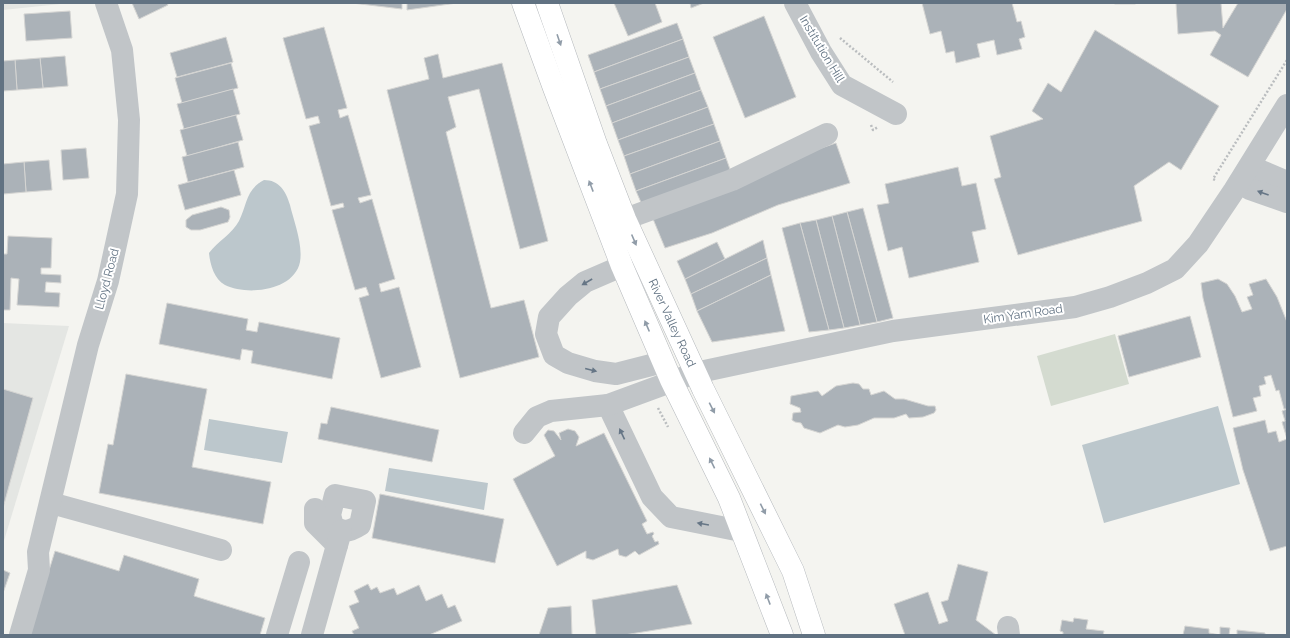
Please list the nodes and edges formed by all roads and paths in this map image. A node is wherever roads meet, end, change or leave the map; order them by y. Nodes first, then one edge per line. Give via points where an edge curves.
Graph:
1 (106, 3) edge
2 (523, 3) edge
3 (547, 3) edge
4 (795, 3) edge
5 (838, 37) dead end
6 (893, 82) dead end
7 (1287, 105) edge
8 (896, 114) dead end
9 (827, 134) dead end
10 (1243, 176) junction
11 (1287, 182) edge
12 (1287, 202) edge
13 (625, 219) junction
14 (622, 266) junction
15 (667, 371) junction
16 (695, 373) junction
17 (608, 405) junction
18 (524, 433) dead end
19 (51, 502) junction
20 (315, 509) dead end
21 (741, 531) junction
22 (221, 550) dead end
23 (38, 552) junction
24 (299, 562) dead end
25 (7, 635) edge
26 (20, 635) edge
27 (277, 635) edge
28 (312, 635) edge
29 (782, 635) edge
30 (814, 635) edge

1 - 19 street, Lloyd Road via 122,50 129,120 127,194 108,281 88,345
14 -> 2 main road, River Valley Road
3 -> 13 main road, River Valley Road
4 - 8 street, Institution Hill via 842,85
5 - 6 path
7 - 10 street, Kim Yam Road
9 - 13 street via 732,180
10 - 11 street via 1259,170
12 -> 10 street via 1250,189
10 - 16 street, Kim Yam Road via 1198,244 1175,269 1110,297 1075,307 893,331
13 -> 16 main road, River Valley Road
15 -> 14 main road, River Valley Road
14 -> 15 street via 585,282 549,317 546,334 554,355 568,363 616,374
15 - 16 street, Kim Yam Road
15 - 17 street via 650,390
21 -> 15 main road, River Valley Road via 729,498
16 -> 30 main road, River Valley Road via 793,571
17 - 18 street via 551,411 536,417
21 -> 17 street via 671,517 652,498
19 - 22 street
19 - 23 street, Lloyd Road
20 - 28 street via 315,523 339,538
29 -> 21 main road, River Valley Road
23 - 25 street, Lloyd Road via 28,567
23 - 26 street, Lloyd Road via 39,570
24 - 27 street

